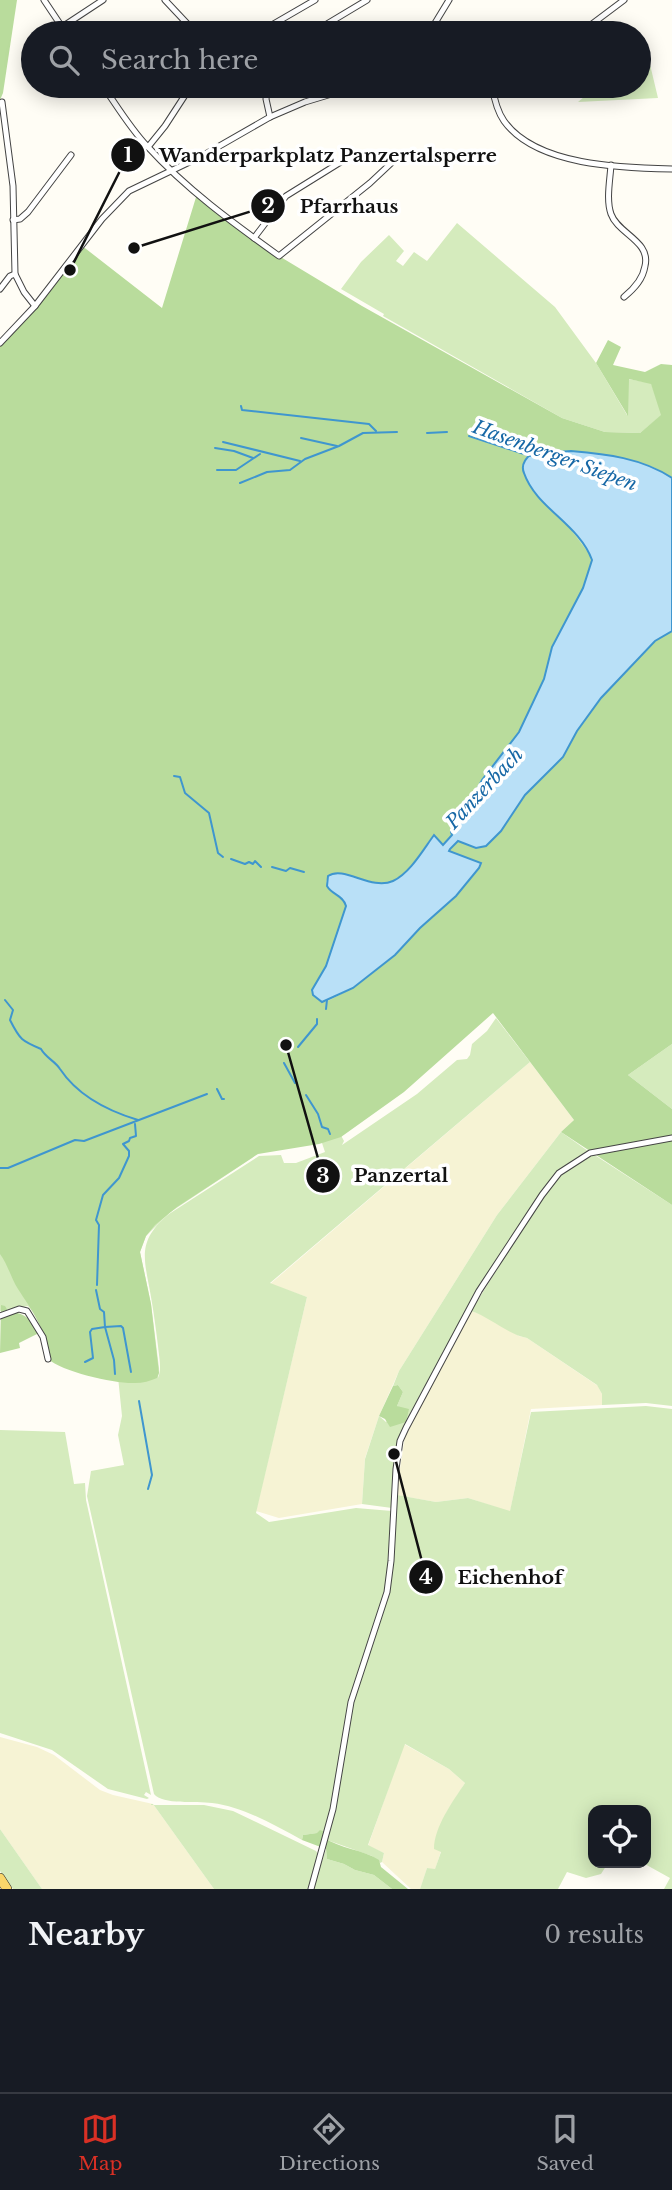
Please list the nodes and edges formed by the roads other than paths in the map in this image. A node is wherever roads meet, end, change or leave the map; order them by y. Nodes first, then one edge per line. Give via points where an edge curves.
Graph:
1 (44, 0) edge
2 (103, 0) edge
3 (165, 0) edge
4 (315, 0) edge
5 (367, 0) edge
6 (449, 0) edge
7 (624, 0) edge
8 (58, 21) edge
9 (76, 21) edge
10 (185, 21) edge
11 (279, 21) edge
12 (332, 21) edge
13 (436, 21) edge
14 (596, 21) edge
15 (112, 98) edge
16 (183, 98) edge
17 (266, 98) edge
18 (318, 98) edge
19 (495, 98) edge
20 (2, 102) dead end
21 (270, 117) junction
22 (148, 147) junction
23 (402, 153) dead end
24 (71, 155) dead end
25 (344, 160) dead end
26 (611, 165) junction
27 (672, 169) edge
28 (171, 170) junction
29 (13, 220) junction
30 (254, 238) junction
31 (15, 274) junction
32 (0, 289) edge
33 (624, 297) dead end
34 (35, 306) junction
35 (0, 343) edge
36 (672, 1138) edge
37 (0, 1316) edge
38 (48, 1359) dead end
39 (0, 1878) edge
40 (8, 1889) edge
41 (311, 1889) edge

1 - 8 street
2 - 9 street
3 - 10 street
4 - 11 street
5 - 12 street
6 - 13 street
7 - 14 street
15 - 22 street
16 - 22 street
17 - 21 street
18 - 21 street
19 - 26 street via 501,117 525,142 553,154
20 - 29 street
21 - 28 street
22 - 28 street
23 - 30 street via 279,256
24 - 29 street via 28,212
25 - 30 street via 286,196
26 - 27 street
26 - 33 street via 612,215 646,257 638,283
28 - 30 street
28 - 34 street via 122,196
29 - 31 street
31 - 32 street
31 - 34 street
34 - 35 street
36 - 41 street via 590,1153 559,1173 470,1306 400,1441 387,1592 351,1702 335,1799
37 - 38 street via 27,1311 43,1337
39 - 40 main road

